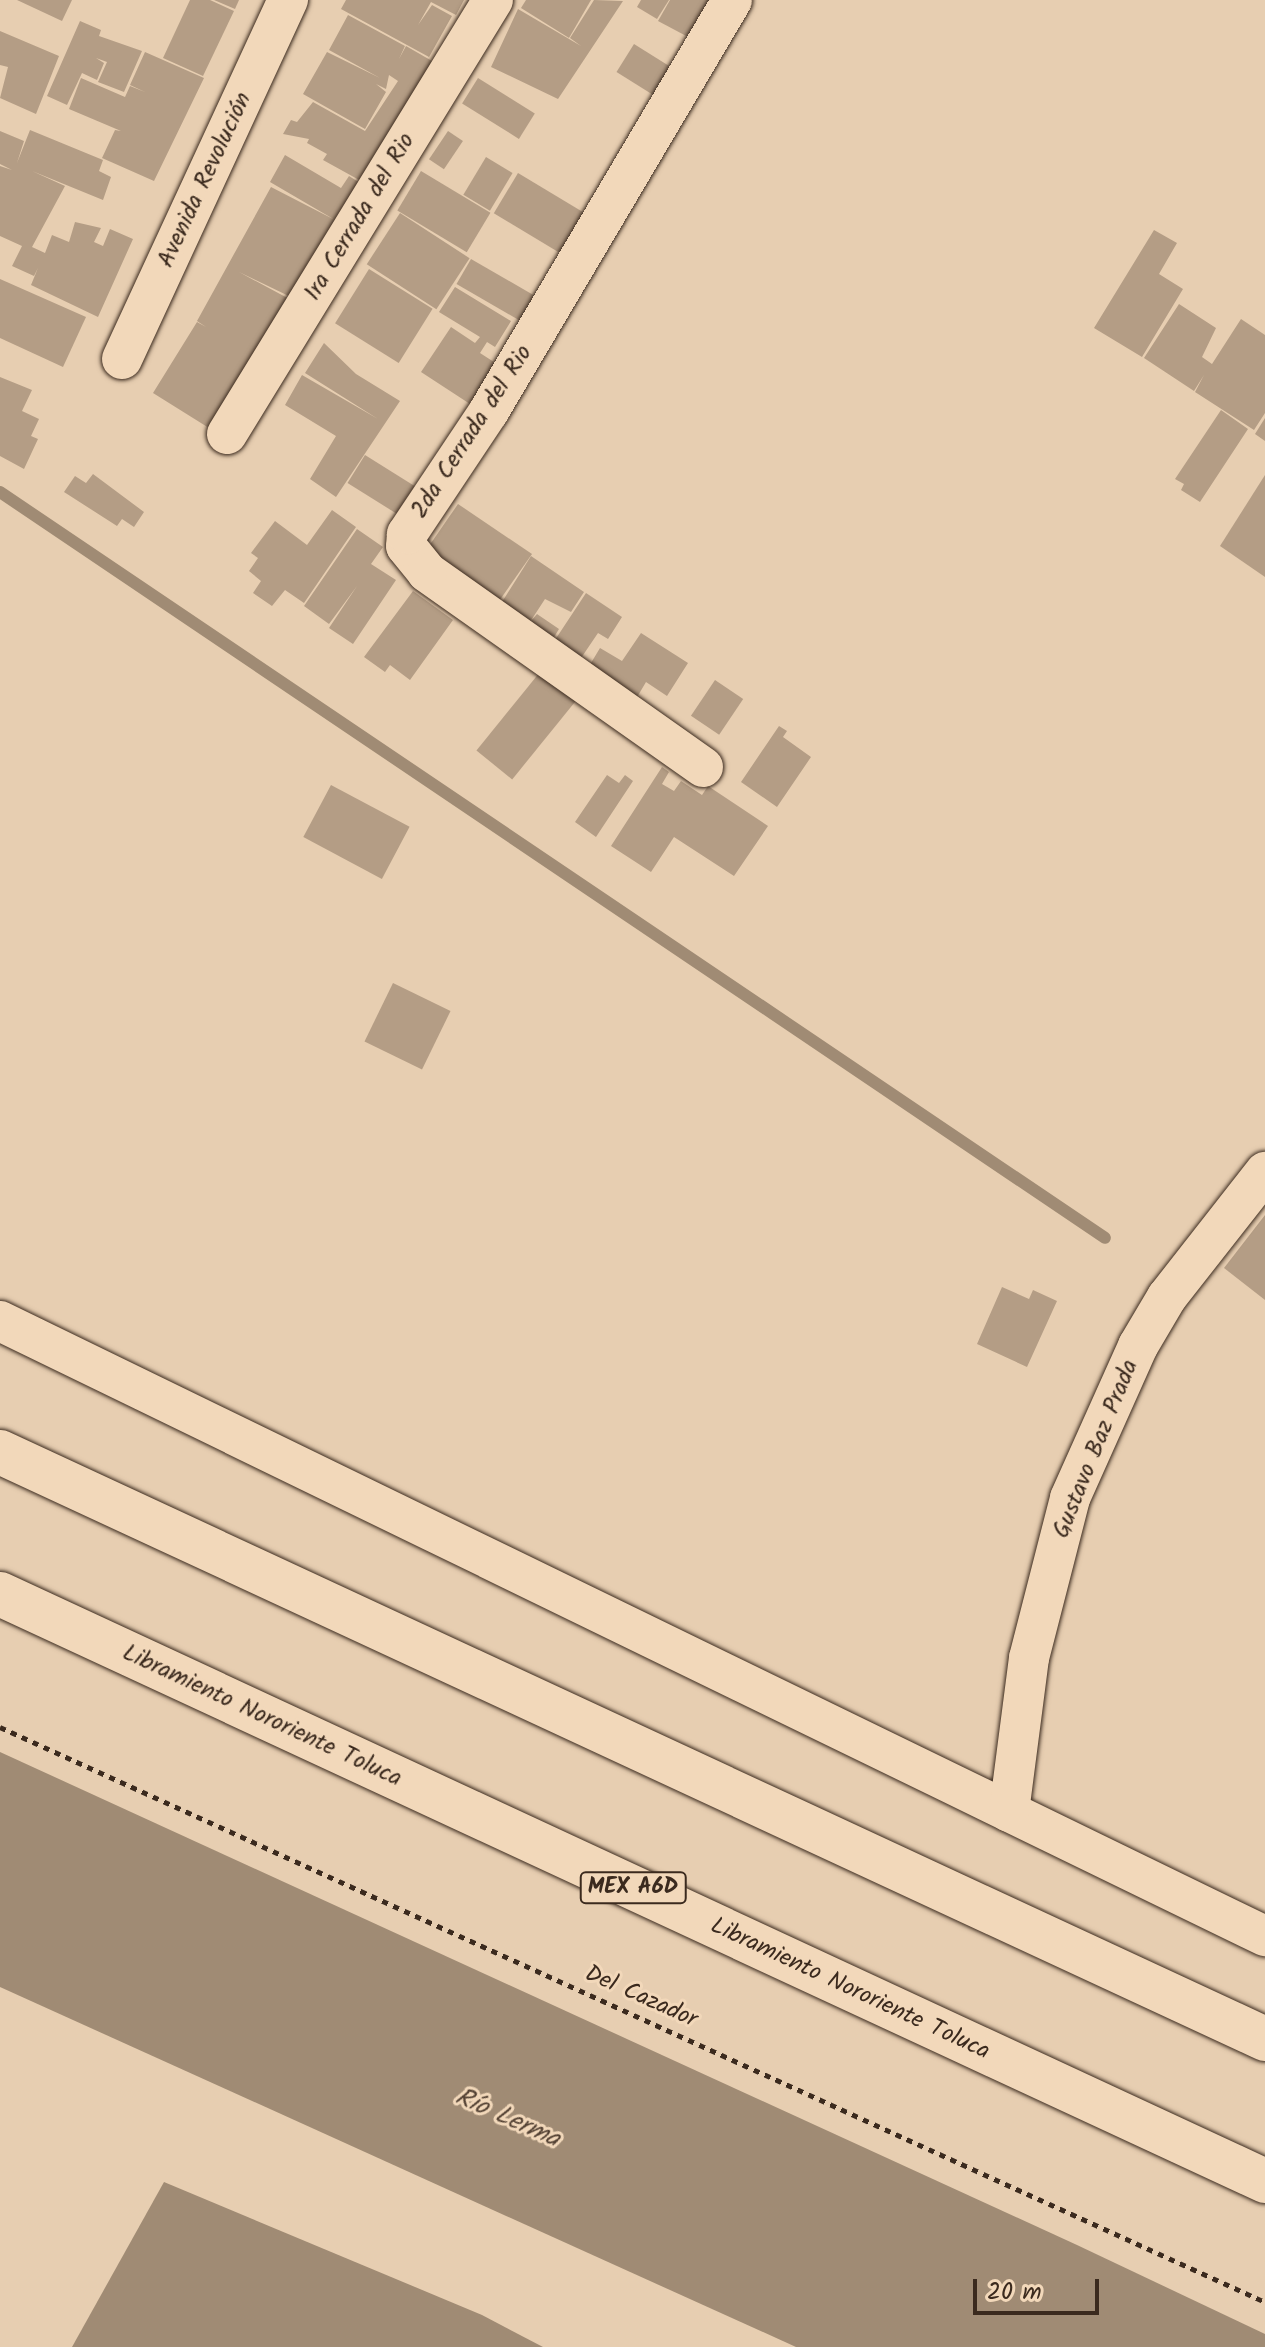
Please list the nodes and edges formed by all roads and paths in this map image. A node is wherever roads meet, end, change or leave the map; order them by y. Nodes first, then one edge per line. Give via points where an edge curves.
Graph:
1 (288, 0) edge
2 (493, 0) edge
3 (732, 0) edge
4 (122, 359) dead end
5 (227, 434) dead end
6 (703, 767) dead end
7 (1265, 1172) edge
8 (0, 1321) edge
9 (0, 1452) edge
10 (0, 1594) edge
11 (0, 1727) edge
12 (1009, 1812) junction
13 (1265, 1936) edge
14 (1265, 2039) edge
15 (1265, 2181) edge
16 (1265, 2302) edge

1 - 4 street, Avenida Revolución
2 - 5 street, 1ra Cerrada del Rio
3 - 6 street, 2da Cerrada del Rio via 489,411 407,534 406,546 427,572
7 - 12 street, Gustavo Baz Prada via 1167,1297 1138,1346 1070,1498 1029,1658
8 - 12 street
9 - 14 highway
10 - 15 highway, Libramiento Nororiente Toluca / MEX A6D
11 - 16 path, Del Cazador
12 - 13 street

